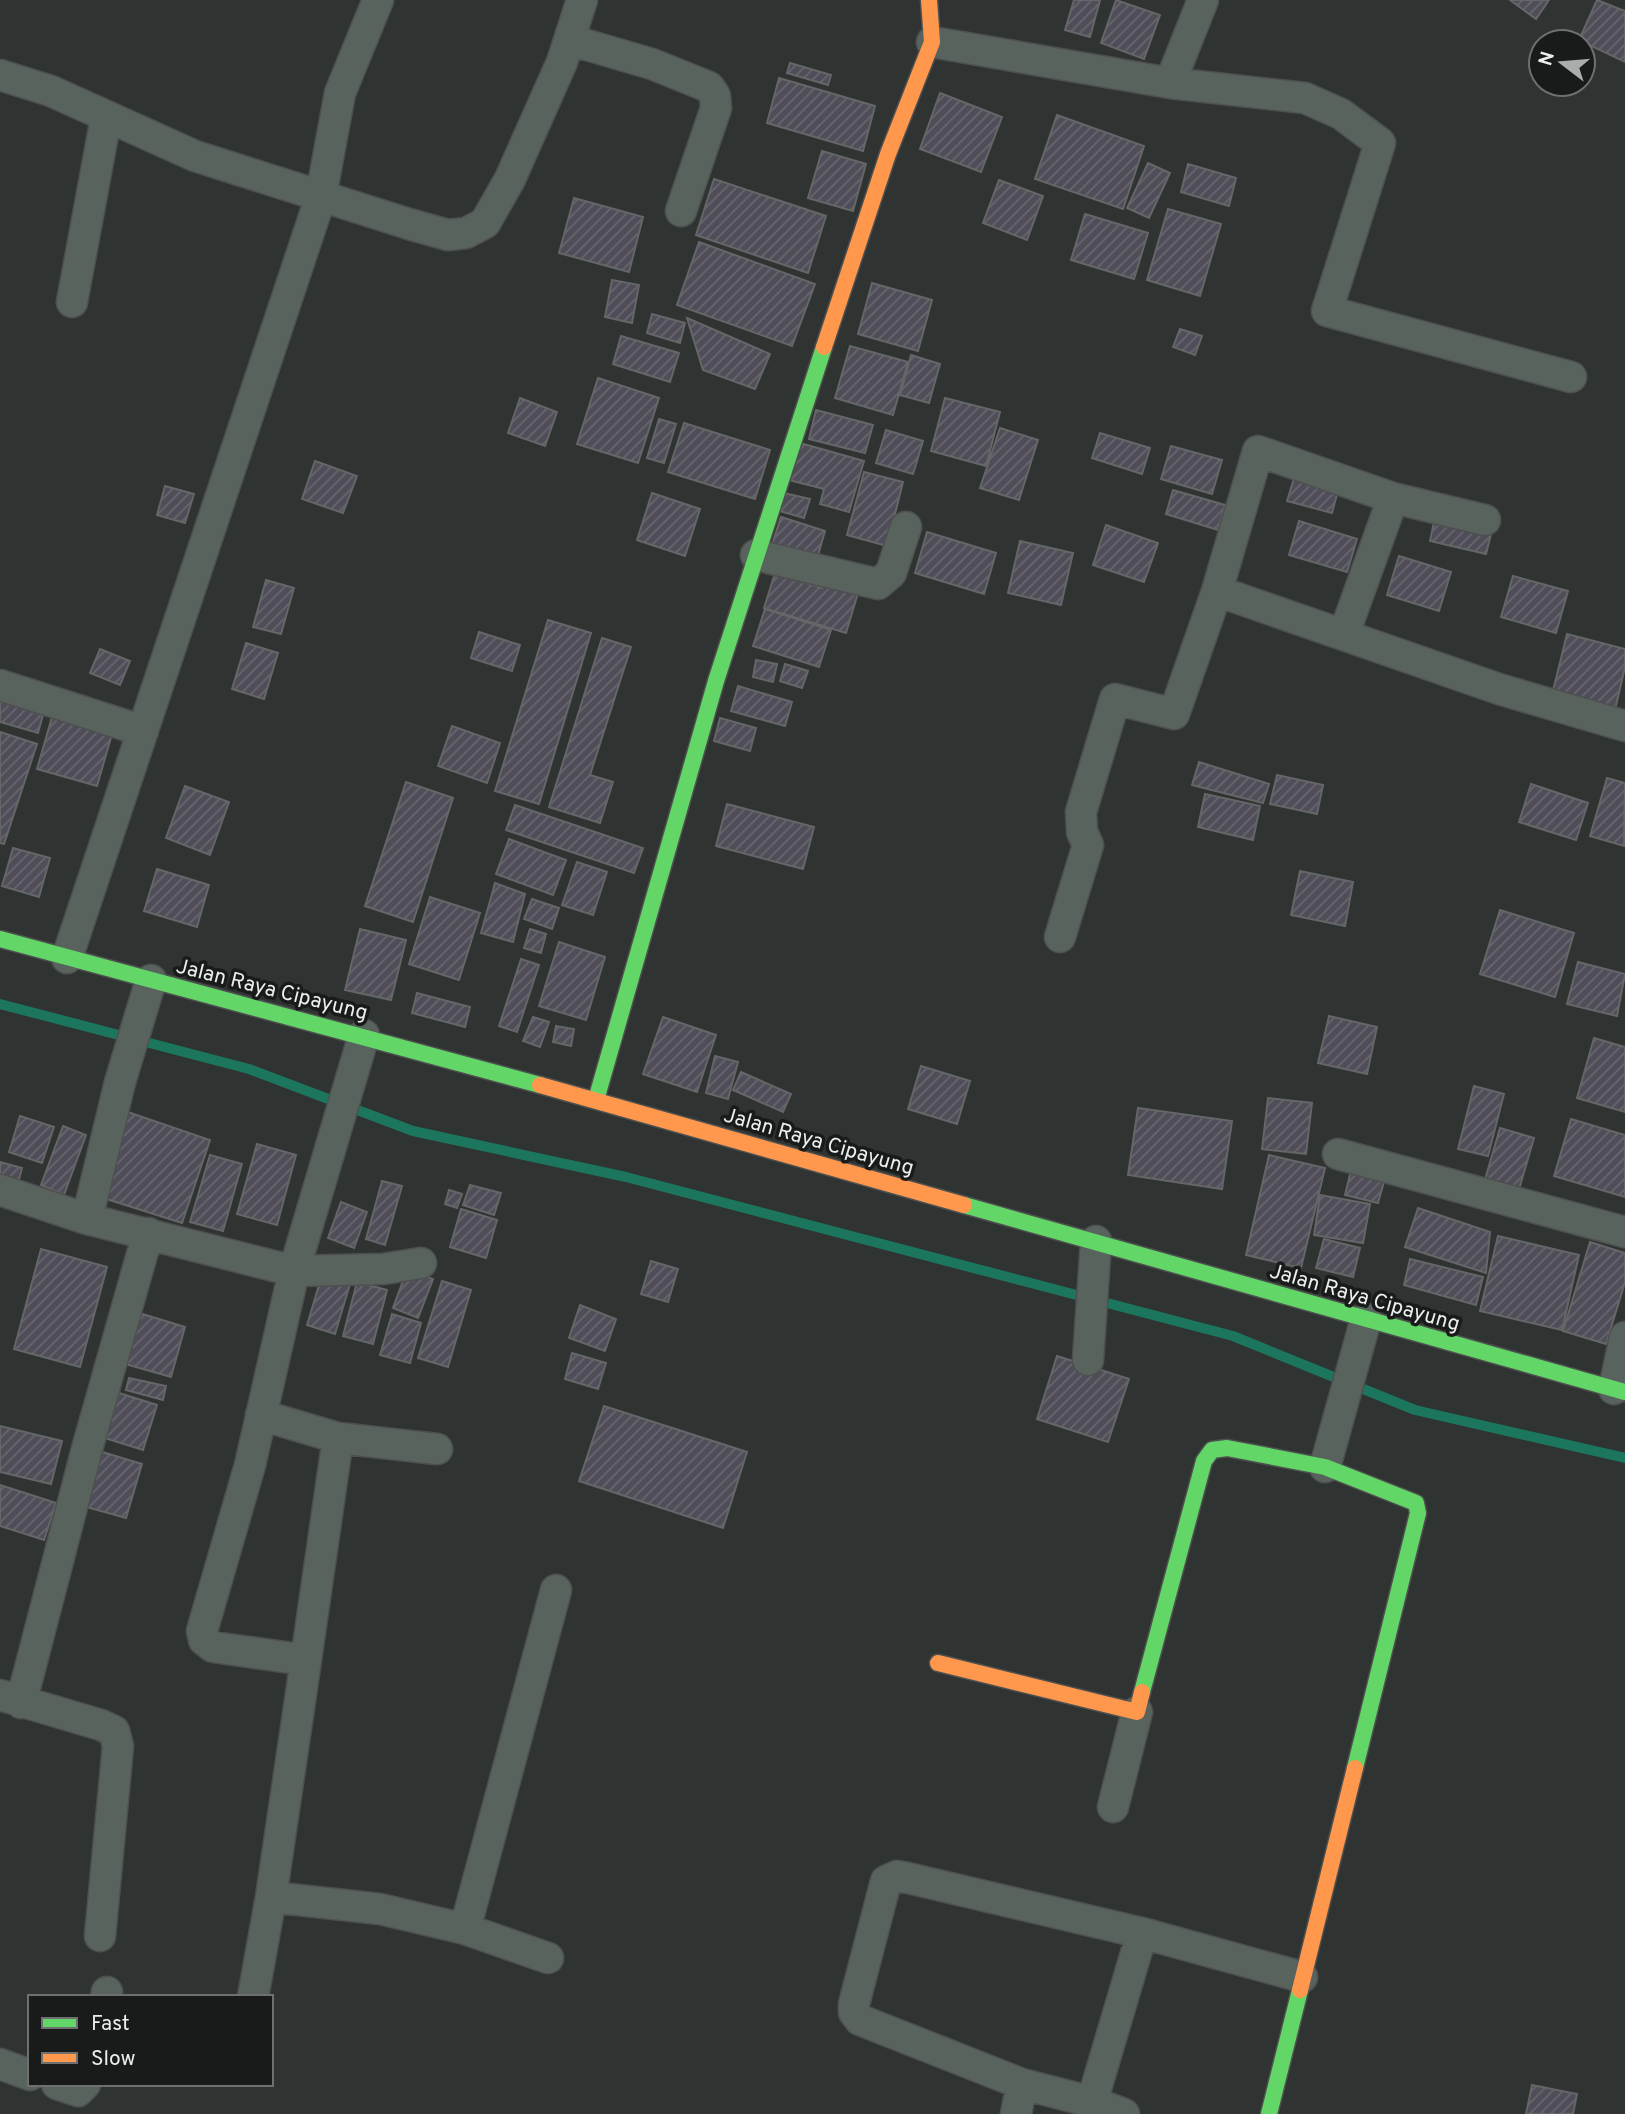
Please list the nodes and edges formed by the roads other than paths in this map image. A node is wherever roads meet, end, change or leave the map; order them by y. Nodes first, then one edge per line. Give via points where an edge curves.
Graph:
1 (378, 0) edge
2 (582, 0) edge
3 (929, 0) edge
4 (1203, 0) edge
5 (570, 40) junction
6 (932, 42) junction
7 (0, 75) edge
8 (1170, 83) junction
9 (106, 118) junction
10 (321, 196) junction
11 (681, 211) dead end
12 (72, 302) dead end
13 (1571, 377) dead end
14 (1393, 498) junction
15 (1485, 520) dead end
16 (906, 527) dead end
17 (756, 555) junction
18 (1217, 591) junction
19 (1344, 634) junction
20 (0, 685) edge
21 (1625, 726) edge
22 (143, 731) junction
23 (1060, 937) dead end
24 (0, 939) edge
25 (67, 958) junction
26 (151, 980) junction
27 (361, 1047) junction
28 (596, 1100) junction
29 (1338, 1154) dead end
30 (0, 1190) edge
31 (87, 1219) junction
32 (1625, 1232) edge
33 (148, 1233) junction
34 (1095, 1254) junction
35 (421, 1263) dead end
36 (294, 1271) junction
37 (1366, 1319) junction
38 (1625, 1338) edge
39 (1088, 1360) dead end
40 (1619, 1390) edge
41 (261, 1415) junction
42 (338, 1438) junction
43 (437, 1449) dead end
44 (1325, 1467) junction
45 (556, 1590) dead end
46 (306, 1660) junction
47 (938, 1663) dead end
48 (10, 1699) edge
49 (1137, 1712) junction
50 (1113, 1807) dead end
51 (271, 1897) junction
52 (464, 1930) junction
53 (1142, 1933) junction
54 (100, 1936) dead end
55 (548, 1958) dead end
56 (1302, 1977) junction
57 (253, 1995) edge
58 (0, 2064) edge
59 (28, 2074) edge
60 (1022, 2084) junction
61 (63, 2086) edge
62 (83, 2086) edge
63 (1092, 2102) junction
64 (1016, 2114) edge
65 (1124, 2114) edge
66 (1269, 2114) edge

1 - 10 street via 340,93
2 - 5 street
3 - 6 street
4 - 8 street
5 - 10 street via 510,179 485,223 466,233 448,235
5 - 11 street via 652,64 709,87 715,96 716,108
6 - 8 street
6 - 17 street via 884,167
7 - 9 street via 51,91
8 - 13 street via 1305,98 1341,114 1380,143 1327,311
9 - 10 street via 195,156
9 - 12 street
10 - 22 street
14 - 15 street
14 - 18 street via 1258,451
14 - 19 street
16 - 17 street via 891,573 878,584
17 - 28 street
18 - 19 street
18 - 23 street via 1174,714 1115,699 1081,812 1088,845
19 - 21 street via 1499,689
20 - 22 street
22 - 25 street
24 - 25 street, Jalan Raya Cipayung
25 - 26 street, Jalan Raya Cipayung
26 - 27 street, Jalan Raya Cipayung
26 - 31 street via 120,1082
27 - 28 street, Jalan Raya Cipayung
27 - 36 street
28 - 34 street, Jalan Raya Cipayung
29 - 32 street
30 - 31 street
31 - 33 street
33 - 36 street
33 - 48 street
34 - 37 street, Jalan Raya Cipayung
34 - 39 street
35 - 36 street via 383,1269
36 - 41 street
37 - 40 street, Jalan Raya Cipayung
37 - 44 street
38 - 40 street
41 - 42 street
41 - 46 street via 202,1631 213,1647
42 - 43 street
42 - 46 street
44 - 49 street via 1227,1448 1212,1450 1204,1461
44 - 56 street via 1416,1503 1418,1513
45 - 52 street
46 - 51 street
47 - 49 street
48 - 54 street via 114,1731 118,1746
49 - 50 street
51 - 52 street via 380,1909
51 - 57 street
52 - 55 street
53 - 56 street
53 - 60 street via 908,1878 897,1876 887,1881 854,2012 860,2020
53 - 63 street
56 - 66 street
58 - 59 street
60 - 63 street
60 - 64 street
61 - 62 street via 78,2091
63 - 65 street

